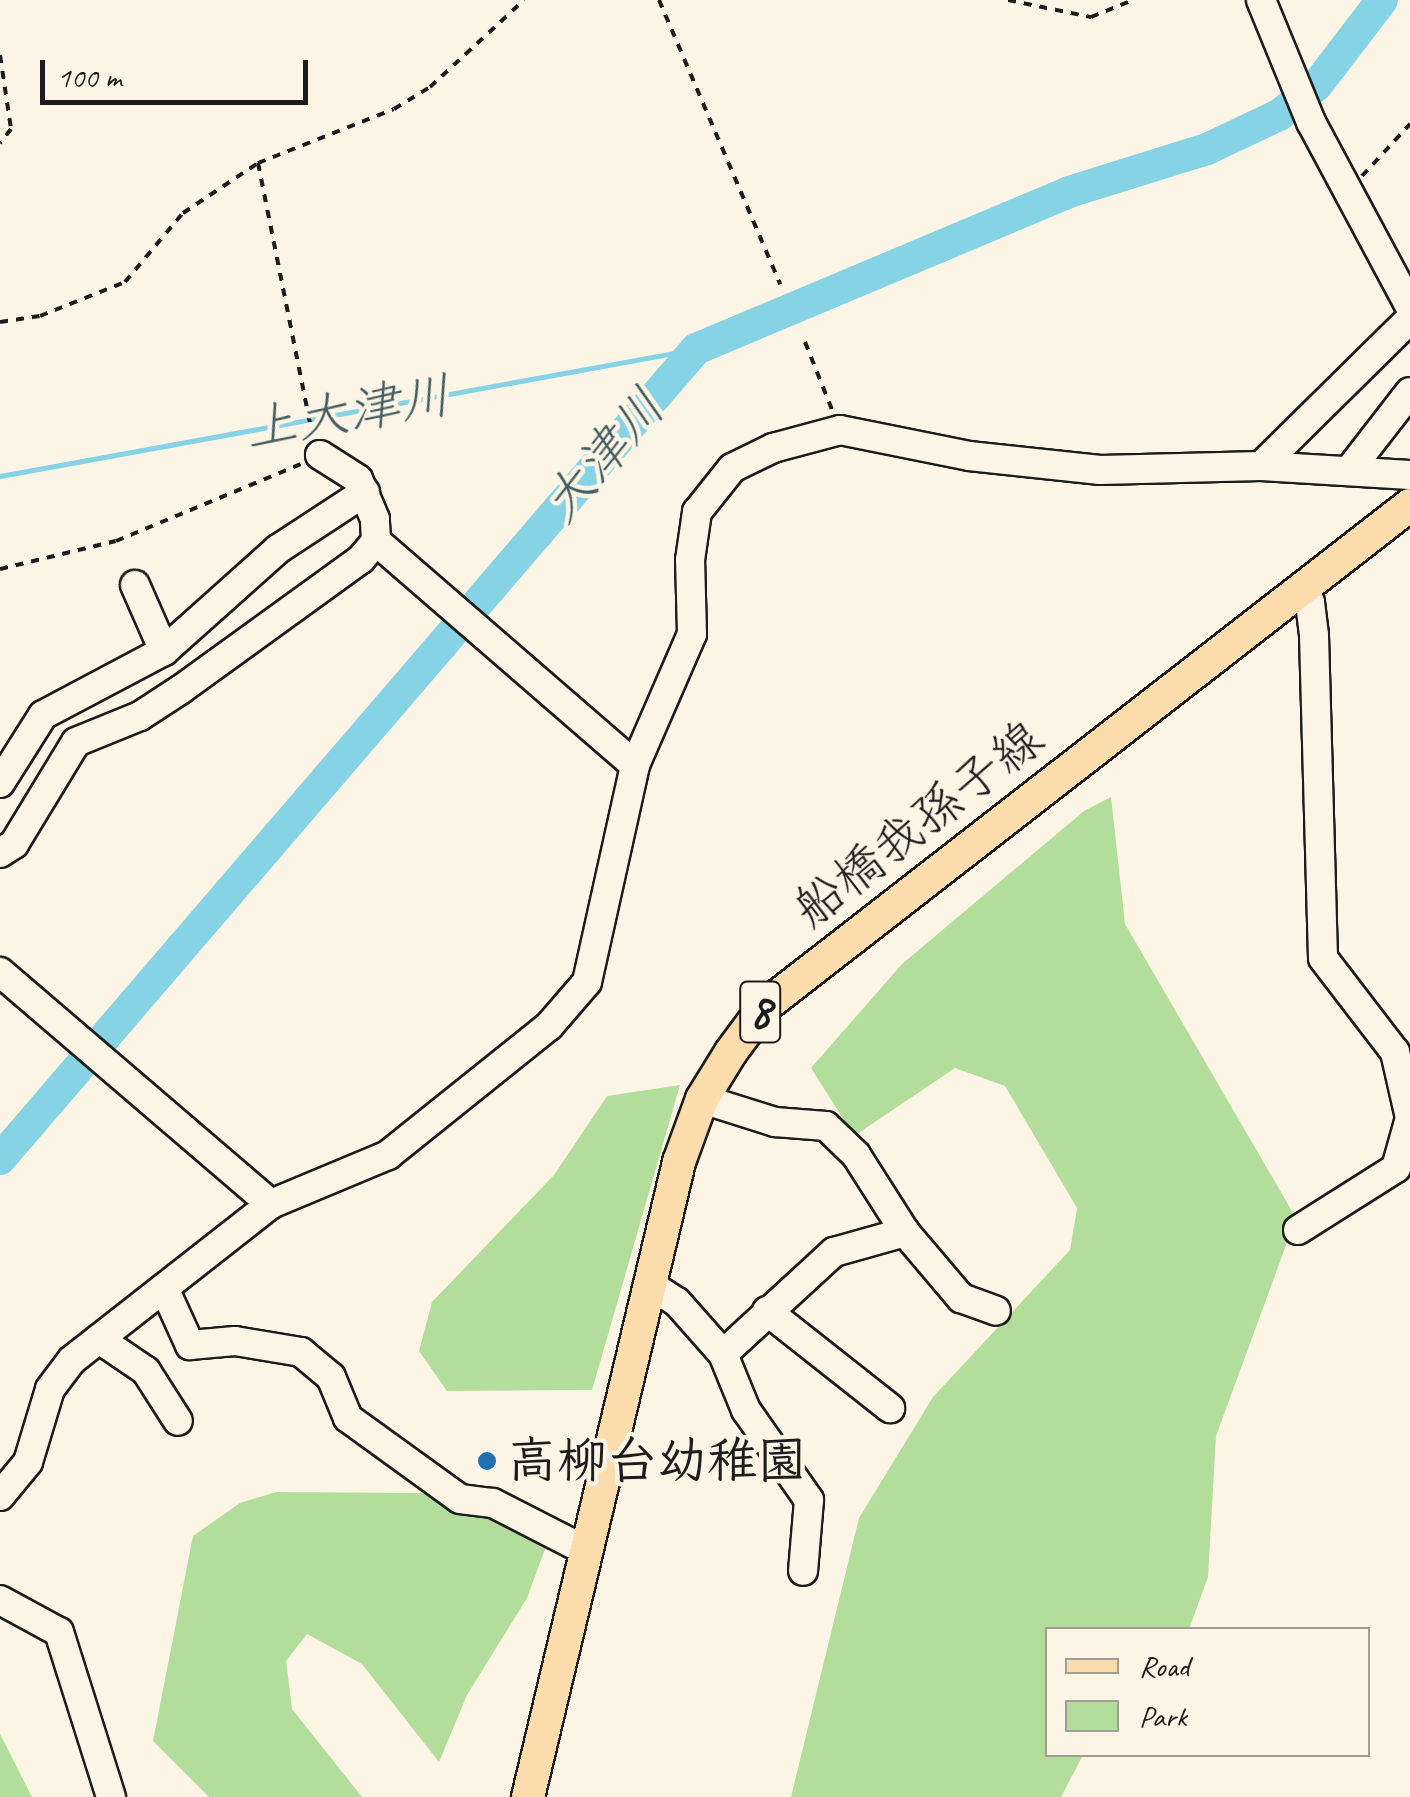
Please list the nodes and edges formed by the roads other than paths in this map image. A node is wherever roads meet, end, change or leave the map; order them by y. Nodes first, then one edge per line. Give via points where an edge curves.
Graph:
1 (1261, 0) edge
2 (1410, 307) edge
3 (1410, 319) edge
4 (1410, 392) edge
5 (315, 442) road end
6 (1261, 466) junction
7 (1352, 468) junction
8 (1410, 475) edge
9 (365, 492) junction
10 (1410, 505) edge
11 (376, 542) junction
12 (134, 585) dead end
13 (1300, 591) junction
14 (164, 651) junction
15 (635, 764) junction
16 (0, 783) edge
17 (0, 853) edge
18 (0, 972) edge
19 (702, 1099) junction
20 (1407, 1155) edge
21 (270, 1204) junction
22 (1298, 1230) dead end
23 (906, 1232) junction
24 (649, 1284) junction
25 (164, 1288) junction
26 (766, 1311) junction
27 (996, 1311) dead end
28 (99, 1339) junction
29 (723, 1354) junction
30 (890, 1408) dead end
31 (178, 1421) dead end
32 (0, 1496) edge
33 (587, 1551) junction
34 (803, 1571) dead end
35 (0, 1600) edge
36 (111, 1797) edge
37 (528, 1797) edge

1 - 2 street via 1287,73
3 - 6 street
4 - 7 street
5 - 9 street
6 - 7 street
6 - 15 street via 1100,470 968,456 840,430 743,461 697,512 690,560 692,634
7 - 8 street
9 - 11 street
9 - 14 street via 278,550
10 - 13 main road, 船橋我孫子線 / 8
11 - 15 street
11 - 17 street via 362,559 180,690 140,716 76,742 14,844
12 - 14 street
13 - 19 main road, 船橋我孫子線 / 8 via 765,1006
13 - 20 street via 1310,602 1314,634 1323,958 1396,1052 1410,1118
14 - 16 street via 43,715
15 - 21 street via 587,982 569,1004 388,1154
18 - 21 street
19 - 23 street via 775,1122 826,1126 856,1155
19 - 24 main road, 船橋我孫子線 / 8
20 - 22 street
21 - 25 street
23 - 26 street via 834,1252
23 - 27 street via 962,1298
24 - 29 street via 677,1302
24 - 33 main road, 船橋我孫子線 / 8
25 - 28 street
25 - 33 street via 190,1345 235,1340 301,1352 331,1377 348,1418 460,1499 492,1503
26 - 29 street via 738,1347
26 - 30 street
28 - 31 street via 146,1371
28 - 32 street via 59,1374 28,1462
29 - 34 street via 746,1410 808,1500
33 - 37 main road, 船橋我孫子線 / 8
35 - 36 street via 59,1632

